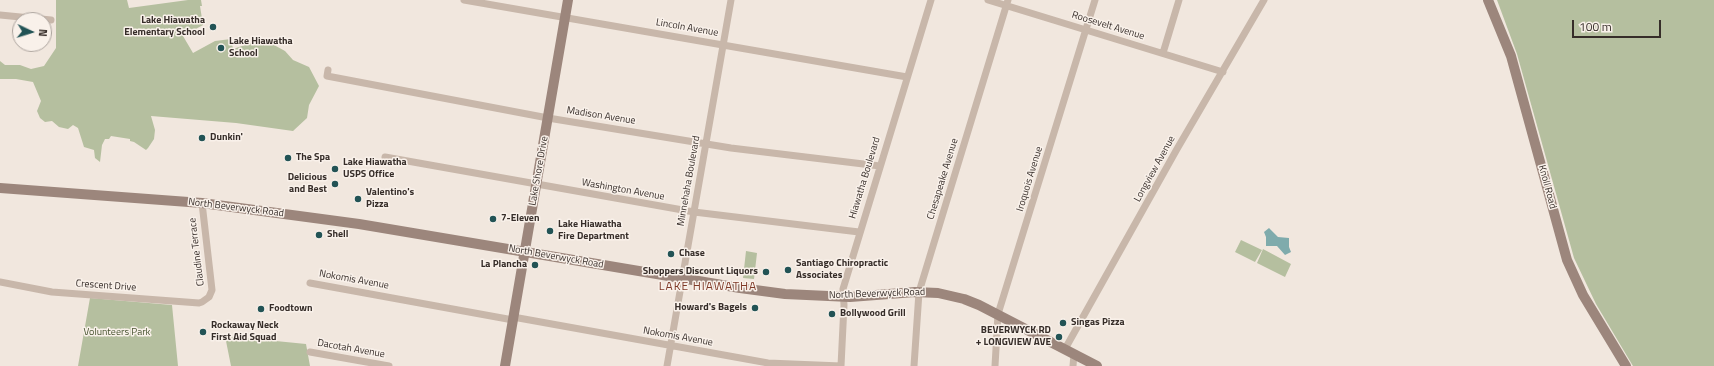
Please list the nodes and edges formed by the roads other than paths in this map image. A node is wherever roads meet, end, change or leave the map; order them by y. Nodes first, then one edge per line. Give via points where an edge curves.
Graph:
1 (464, 0) edge
2 (568, 0) edge
3 (730, 0) edge
4 (931, 0) edge
5 (988, 0) edge
6 (1095, 0) edge
7 (1179, 0) edge
8 (1264, 0) edge
9 (1488, 0) edge
10 (1007, 3) edge
11 (0, 15) edge
12 (12, 16) edge
13 (565, 18) junction
14 (1087, 29) junction
15 (723, 45) junction
16 (1163, 53) junction
17 (328, 70) dead end
18 (1223, 72) junction
19 (907, 77) junction
20 (548, 118) junction
21 (706, 144) junction
22 (385, 157) dead end
23 (880, 166) junction
24 (536, 184) junction
25 (0, 188) edge
26 (202, 203) junction
27 (694, 212) junction
28 (859, 232) junction
29 (525, 251) junction
30 (683, 279) junction
31 (0, 282) edge
32 (310, 283) dead end
33 (919, 292) junction
34 (209, 297) joint
35 (844, 297) junction
36 (998, 314) junction
37 (513, 318) junction
38 (671, 346) junction
39 (1069, 351) junction
40 (310, 352) dead end
41 (389, 366) edge
42 (505, 366) edge
43 (667, 366) edge
44 (841, 366) edge
45 (914, 366) edge
46 (995, 366) edge
47 (1073, 366) edge
48 (1097, 366) edge
49 (1626, 366) edge

1 - 13 street, Lincoln Avenue
2 - 13 street, Lake Shore Drive
3 - 15 street, Minnehaha Boulevard
4 - 19 street, Hiawatha Boulevard
5 - 10 street, Roosevelt Avenue
6 - 14 street, Iroquois Avenue
7 - 16 street
8 - 18 street, Longview Avenue
9 - 49 street, Knoll Road via 1511,56 1567,260 1583,295
10 - 14 street, Roosevelt Avenue
10 - 33 street, Chesapeake Avenue
11 - 12 street
13 - 15 street, Lincoln Avenue
13 - 20 street, Lake Shore Drive
14 - 16 street, Roosevelt Avenue
14 - 36 street, Iroquois Avenue
15 - 19 street, Lincoln Avenue
15 - 21 street, Minnehaha Boulevard
16 - 18 street, Roosevelt Avenue
17 - 20 street, Madison Avenue via 327,76
18 - 39 street, Longview Avenue
19 - 23 street, Hiawatha Boulevard
20 - 21 street, Madison Avenue
20 - 24 street, Lake Shore Drive
21 - 23 street, Madison Avenue
21 - 27 street, Minnehaha Boulevard
22 - 24 street, Washington Avenue
23 - 28 street, Hiawatha Boulevard
24 - 27 street, Washington Avenue
24 - 29 street, Lake Shore Drive
25 - 26 street, North Beverwyck Road
26 - 29 street, North Beverwyck Road via 359,224
26 - 34 street, Claudine Terrace via 212,290
27 - 28 street, Washington Avenue
27 - 30 street, Minnehaha Boulevard
28 - 35 street, Hiawatha Boulevard via 843,289
29 - 30 street, North Beverwyck Road
29 - 37 street, Lake Shore Drive
30 - 35 street, North Beverwyck Road via 785,294
30 - 38 street, Minnehaha Boulevard
31 - 34 street, Crescent Drive via 52,292 198,303
32 - 37 street, Nokomis Avenue
33 - 35 street, North Beverwyck Road
33 - 36 street, North Beverwyck Road via 964,299
33 - 45 street, Chesapeake Avenue
35 - 44 street, Hiawatha Boulevard
36 - 39 street, North Beverwyck Road
36 - 46 street, Iroquois Avenue
37 - 38 street, Nokomis Avenue
37 - 42 street, Lake Shore Drive
38 - 43 street, Minnehaha Boulevard
38 - 44 street, Nokomis Avenue via 768,363
39 - 47 street
39 - 48 street, North Beverwyck Road
40 - 41 street, Dacotah Avenue

